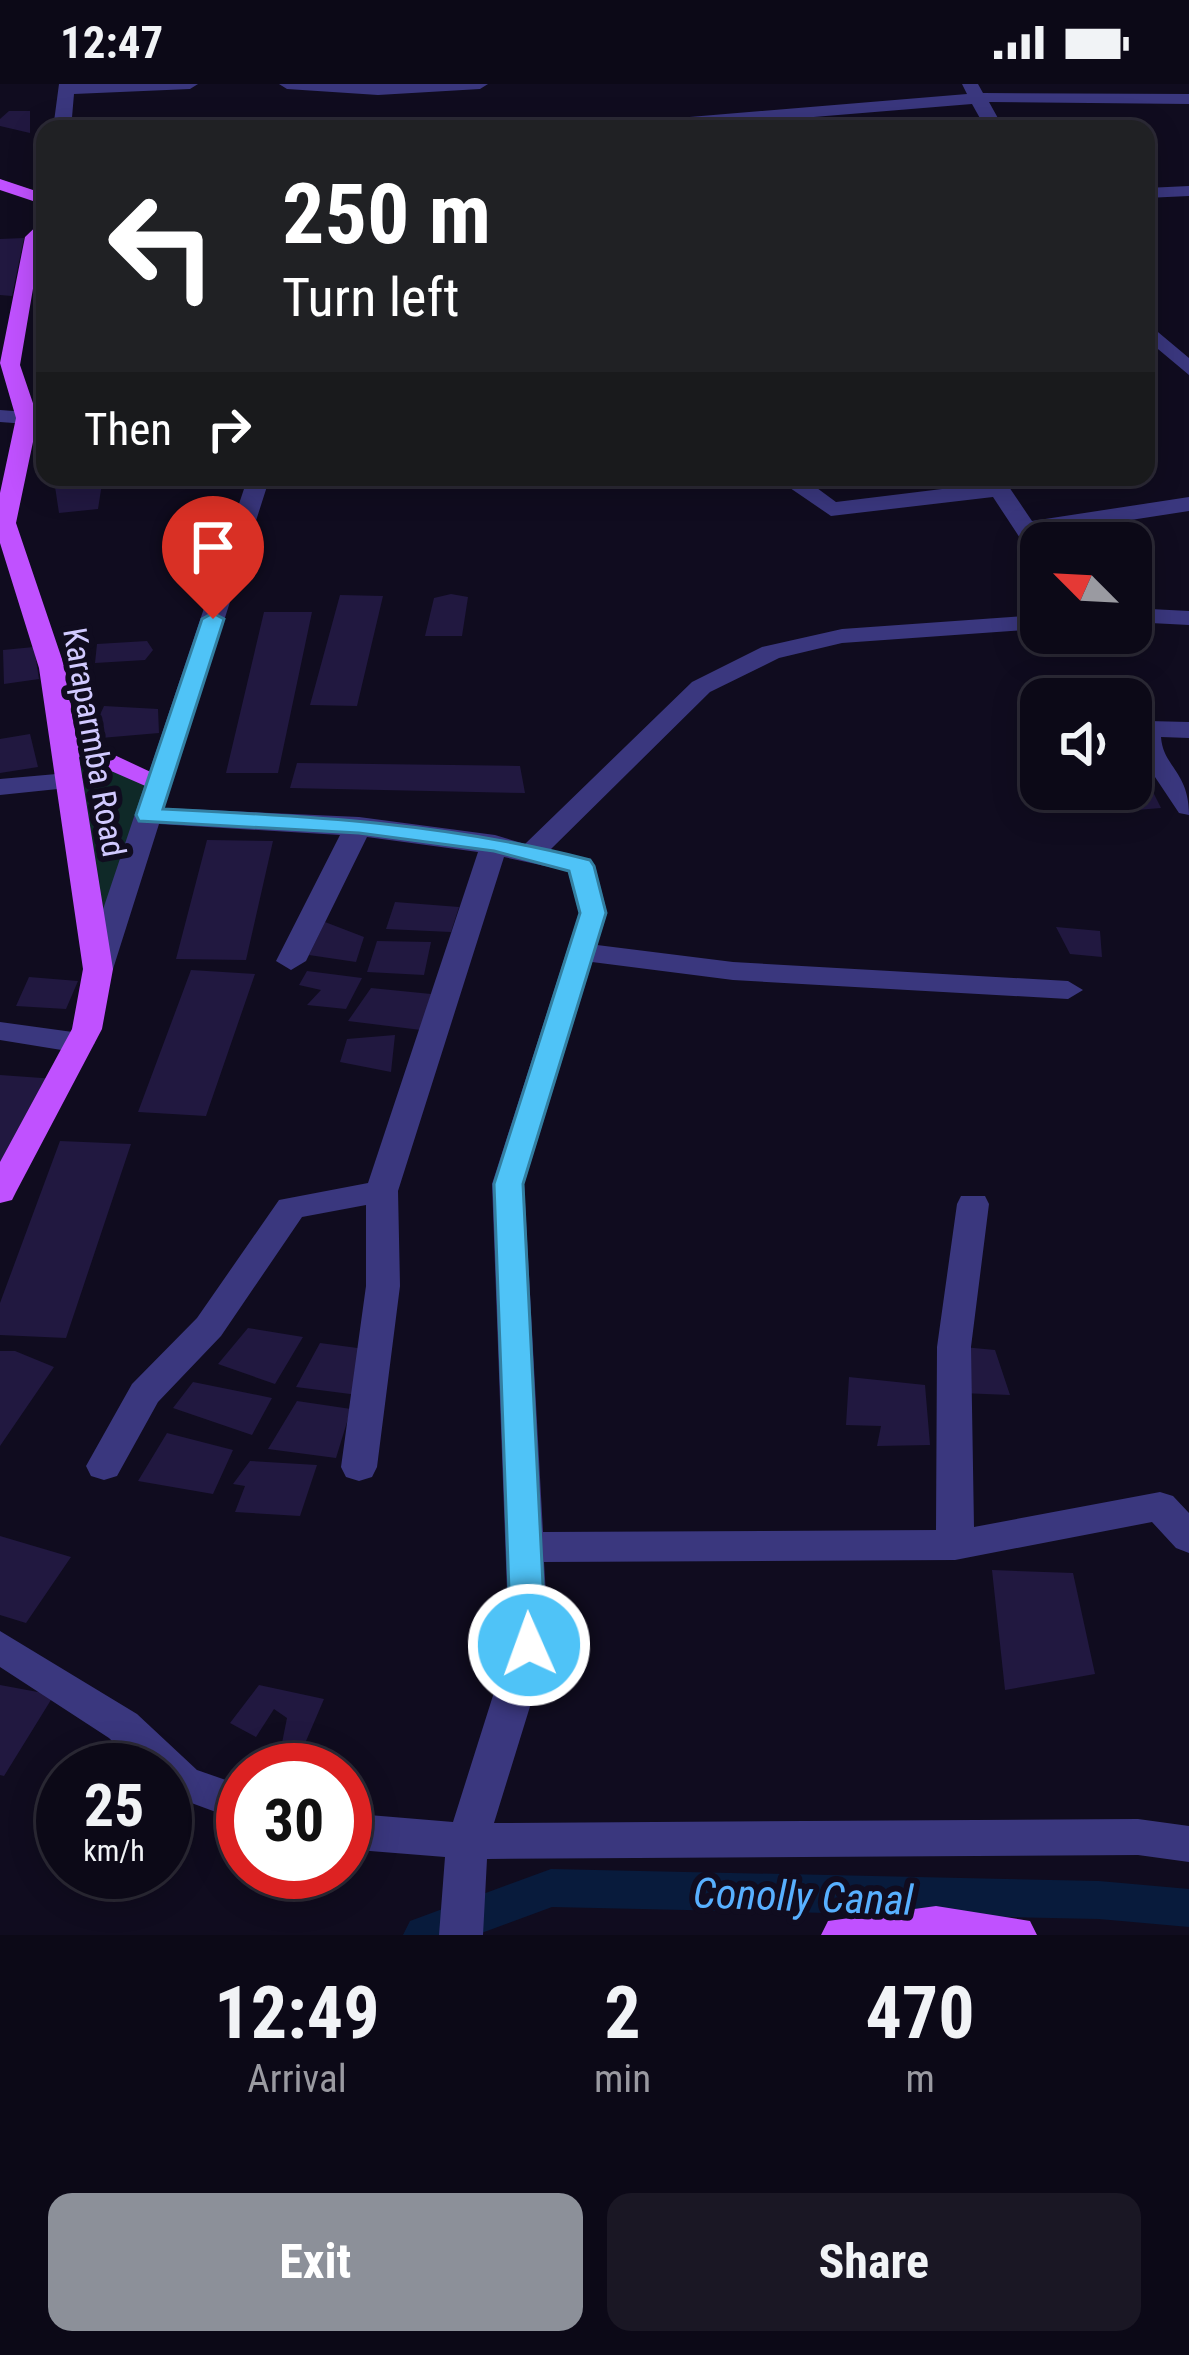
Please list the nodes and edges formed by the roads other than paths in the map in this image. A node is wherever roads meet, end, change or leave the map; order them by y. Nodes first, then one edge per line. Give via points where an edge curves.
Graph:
1 (190, 84) edge
2 (287, 84) edge
3 (480, 84) edge
4 (65, 87) edge
5 (974, 91) edge
6 (1189, 99) edge
7 (63, 120) edge
8 (693, 120) edge
9 (990, 120) edge
10 (0, 184) edge
11 (1189, 191) edge
12 (1155, 193) edge
13 (36, 197) edge
14 (36, 257) edge
15 (1155, 337) edge
16 (1189, 369) edge
17 (0, 416) edge
18 (27, 418) junction
19 (256, 486) edge
20 (802, 486) edge
21 (1189, 504) edge
22 (1020, 522) edge
23 (1071, 522) edge
24 (1152, 616) edge
25 (1189, 618) edge
26 (1020, 623) edge
27 (1189, 730) edge
28 (62, 740) junction
29 (68, 781) junction
30 (159, 782) junction
31 (0, 787) edge
32 (1189, 807) edge
33 (148, 815) junction
34 (359, 825) junction
35 (495, 843) junction
36 (532, 853) junction
37 (581, 952) junction
38 (291, 961) dead end
39 (98, 969) junction
40 (1068, 990) dead end
41 (0, 1031) edge
42 (80, 1043) junction
43 (382, 1191) junction
44 (0, 1192) edge
45 (973, 1204) dead end
46 (104, 1466) dead end
47 (359, 1467) dead end
48 (1189, 1538) edge
49 (955, 1544) junction
50 (525, 1547) junction
51 (0, 1647) edge
52 (216, 1794) edge
53 (372, 1833) edge
54 (468, 1842) junction
55 (1189, 1844) edge
56 (460, 1935) edge
57 (843, 1935) edge
58 (1015, 1935) edge

1 - 4 street
2 - 3 street
4 - 7 street
5 - 6 street
5 - 8 street
5 - 9 street
10 - 13 main road
11 - 12 street
14 - 18 main road, Karaparmba Road via 10,365
15 - 16 street
17 - 18 street
18 - 28 main road, Karaparmba Road via 5,523 52,668
19 - 30 street
20 - 22 street via 831,509 999,489
21 - 23 street
24 - 25 street
26 - 36 street via 842,636 771,652 701,687
27 - 32 street via 1148,729 1148,747
28 - 29 main road, Karaparmba Road
28 - 30 main road
29 - 31 street
29 - 39 main road, Karaparmba Road
30 - 33 street
33 - 34 street
33 - 39 street
34 - 35 street
34 - 38 street
35 - 36 street
35 - 43 street
36 - 37 street via 581,866 593,913
37 - 40 street via 734,971
37 - 50 street via 508,1184
39 - 42 main road, Karaparmba Road
41 - 42 street
42 - 44 main road, Karaparmba Road
43 - 46 street via 291,1208 209,1327 145,1393
43 - 47 street via 383,1286
45 - 49 street via 955,1347
48 - 49 street via 1160,1506
49 - 50 street
50 - 54 street via 529,1645
51 - 52 street via 123,1726 182,1782
53 - 54 street
54 - 55 street via 1138,1837
54 - 56 street
57 - 58 main road via 936,1925

